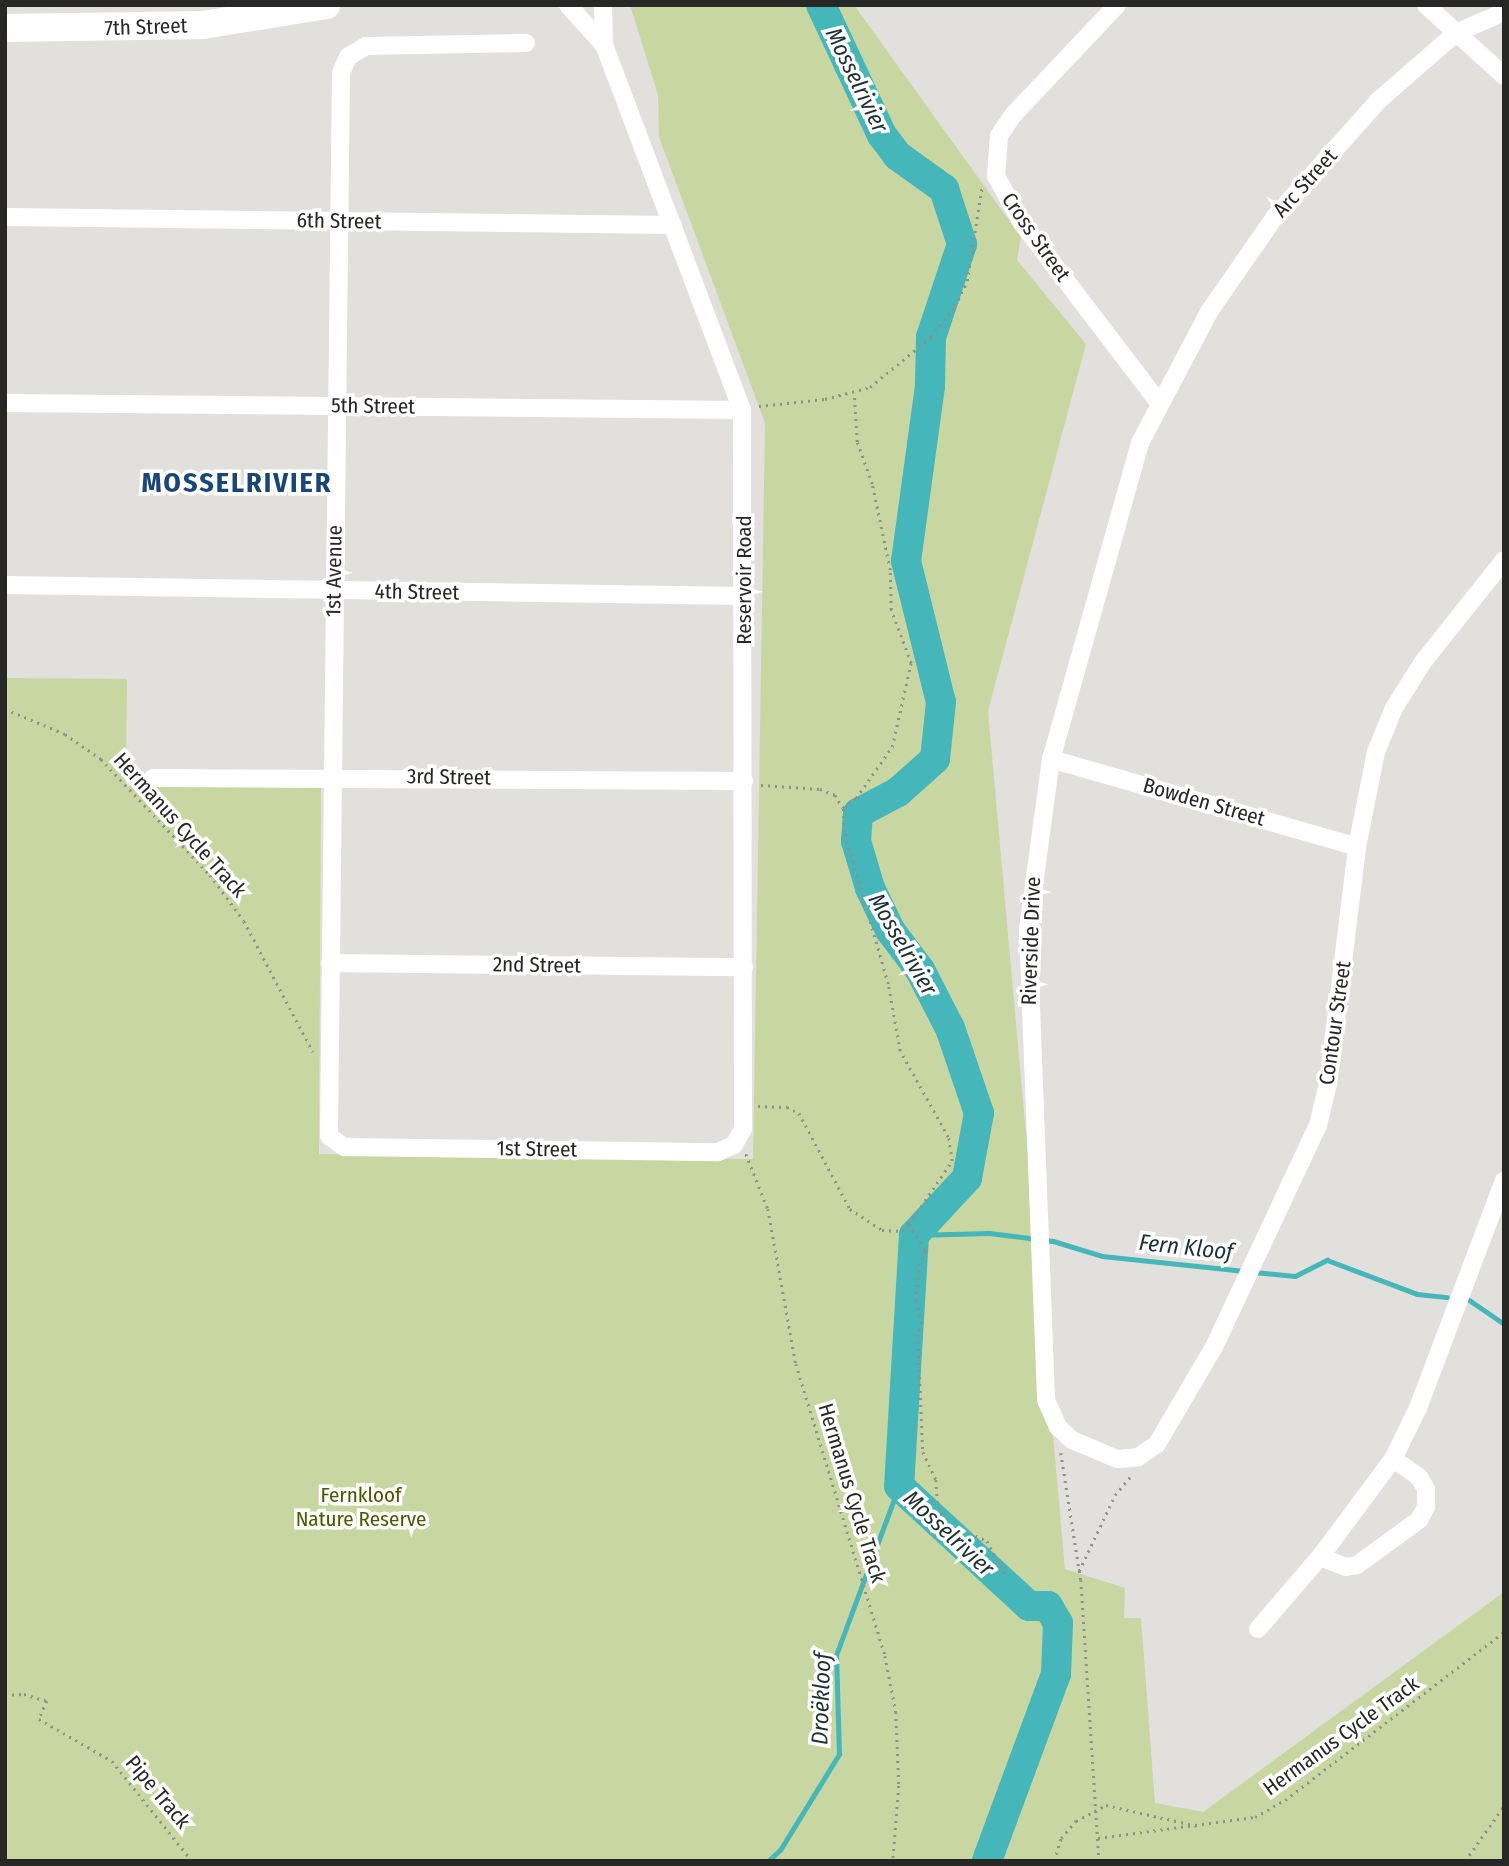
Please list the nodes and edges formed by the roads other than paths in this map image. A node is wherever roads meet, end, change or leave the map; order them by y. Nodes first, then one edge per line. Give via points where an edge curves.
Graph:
1 (326, 5) edge
2 (568, 5) edge
3 (603, 5) edge
4 (1117, 5) edge
5 (1426, 5) edge
6 (1504, 12) edge
7 (5, 28) edge
8 (1456, 33) junction
9 (526, 43) dead end
10 (604, 45) junction
11 (1504, 76) edge
12 (5, 217) edge
13 (340, 221) junction
14 (673, 225) junction
15 (5, 403) edge
16 (1159, 403) junction
17 (337, 405) junction
18 (742, 410) junction
19 (1504, 560) edge
20 (5, 585) edge
21 (334, 590) junction
22 (744, 596) junction
23 (1051, 759) junction
24 (332, 776) junction
25 (153, 778) dead end
26 (744, 781) junction
27 (1357, 847) junction
28 (330, 963) junction
29 (744, 967) junction
30 (739, 1140) joint
31 (332, 1141) joint
32 (1504, 1181) edge
33 (1501, 1202) edge
34 (1116, 1459) joint
35 (1392, 1459) junction
36 (1320, 1557) junction
37 (1258, 1629) dead end

1 - 7 main road, 7th Street via 203,25
2 - 10 street, Reservoir Road
3 - 10 street, Reservoir Road
4 - 16 street, Cross Street via 1013,115 999,136 996,176 1022,223
5 - 8 street
6 - 8 street, Arc Street
8 - 11 street
8 - 16 street, Arc Street via 1379,100 1274,218 1209,312
9 - 13 street, 1st Avenue via 372,45 354,51 341,73
10 - 14 street, Reservoir Road
12 - 13 street, 6th Street
13 - 14 street, 6th Street
13 - 17 street, 1st Avenue
14 - 18 street, Reservoir Road
15 - 17 street, 5th Street
16 - 23 street, Riverside Drive via 1140,443
17 - 18 street, 5th Street
17 - 21 street, 1st Avenue
18 - 22 street, Reservoir Road
19 - 27 street, Contour Street via 1423,662 1394,708 1376,752
20 - 21 street, 4th Street
21 - 22 street, 4th Street
21 - 24 street, 1st Avenue
22 - 26 street, Reservoir Road
23 - 27 street, Bowden Street
23 - 34 street, Riverside Drive via 1027,940 1046,1400 1058,1427 1072,1440
24 - 25 street, 3rd Street
24 - 26 street, 3rd Street
24 - 28 street, 1st Avenue
26 - 29 street, Reservoir Road
27 - 34 street, Contour Street via 1328,1084 1318,1125 1246,1282 1157,1444 1138,1457
28 - 29 street, 2nd Street
28 - 31 street, 1st Avenue
29 - 30 street, Reservoir Road via 744,1106
30 - 31 street, 1st Street via 718,1152 344,1147
32 - 33 street
33 - 35 street via 1418,1408
35 - 36 street
35 - 36 street via 1419,1477 1426,1489 1426,1507 1419,1520 1357,1565 1346,1567
36 - 37 street

